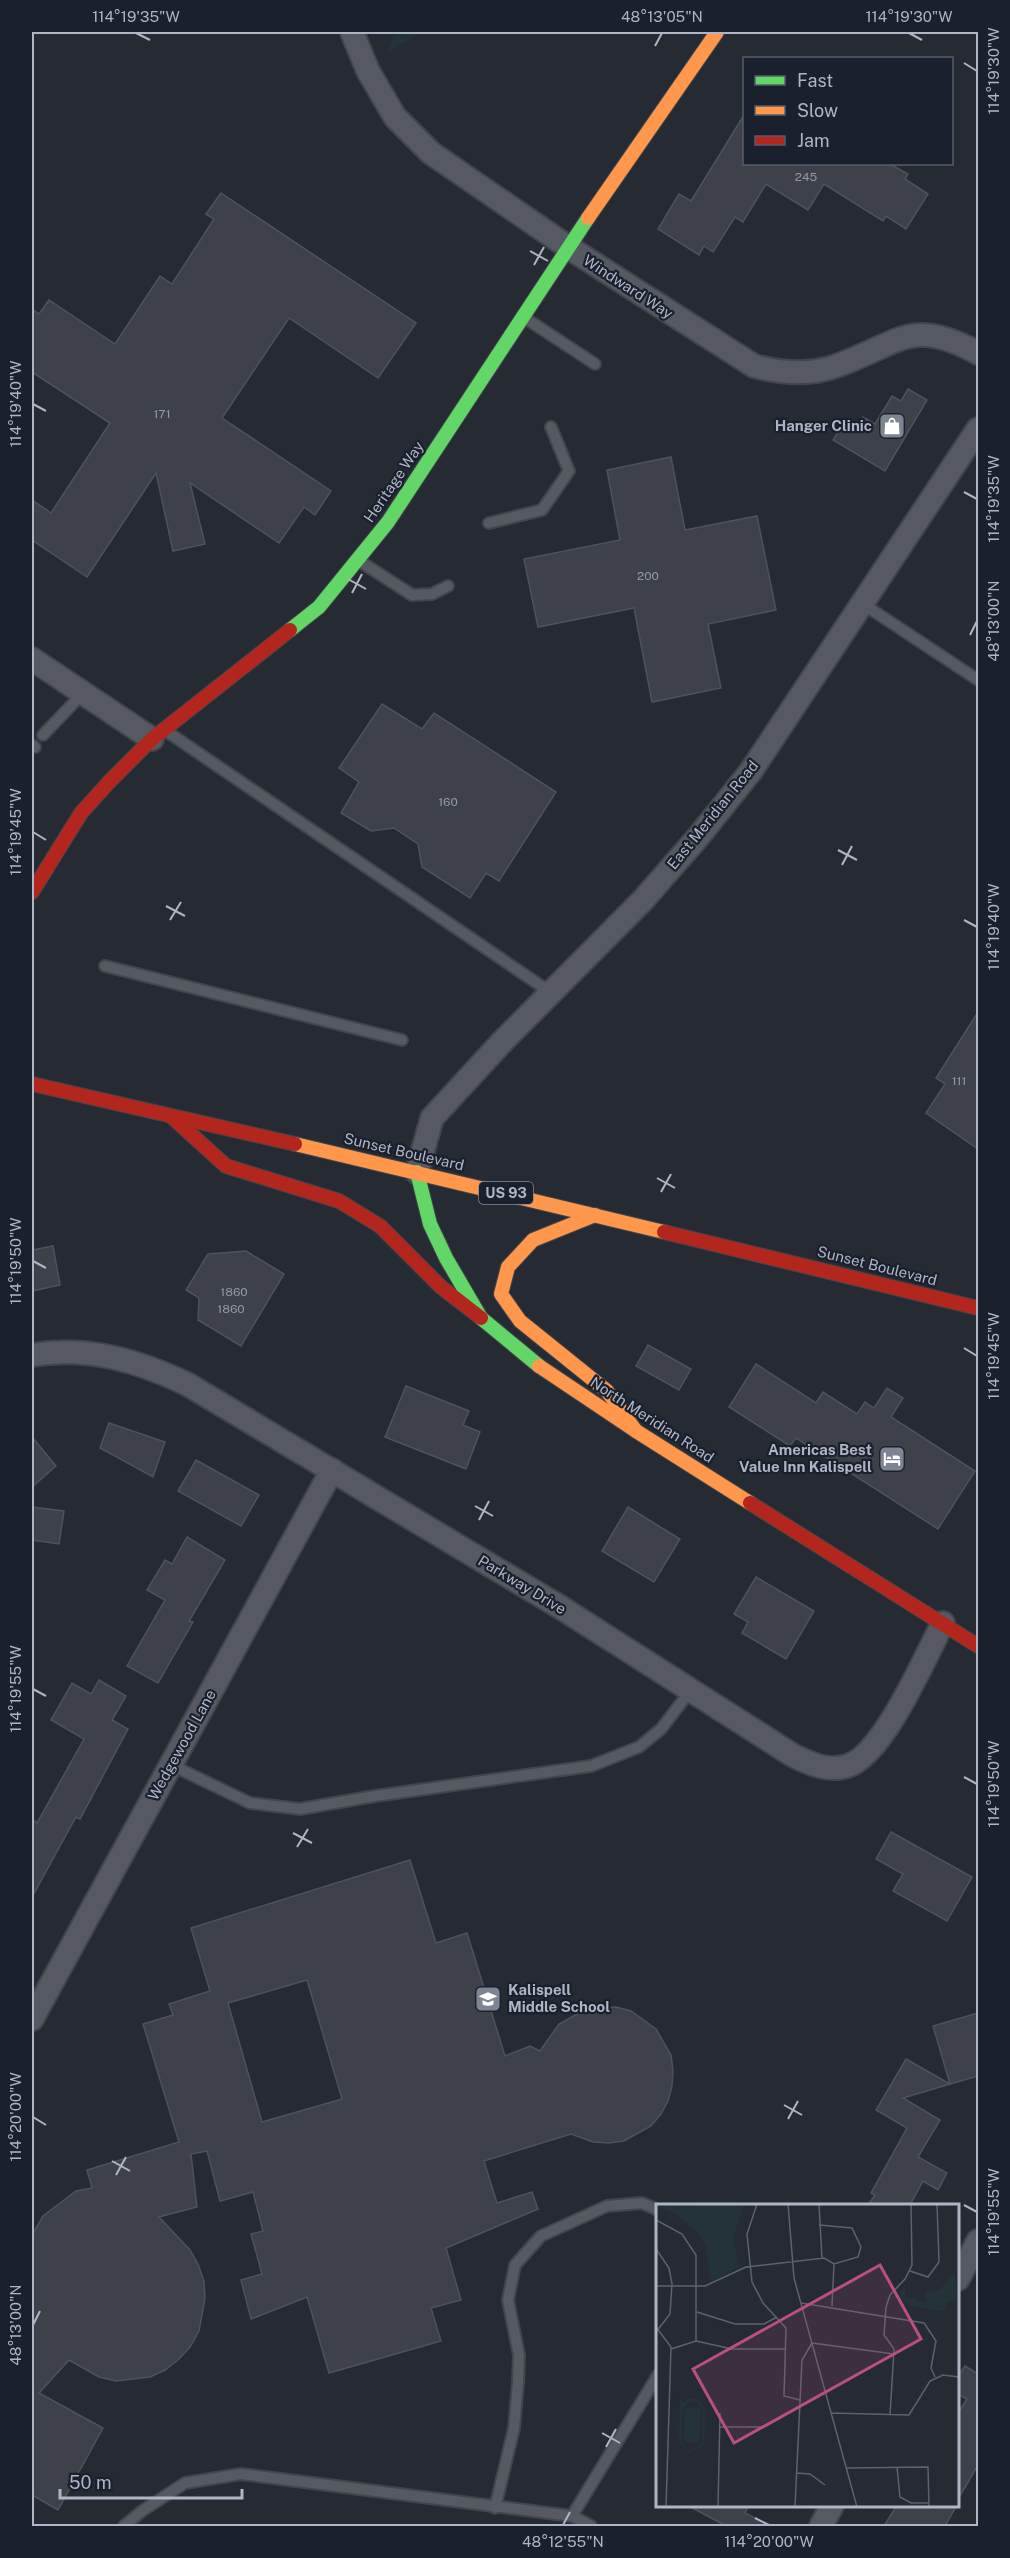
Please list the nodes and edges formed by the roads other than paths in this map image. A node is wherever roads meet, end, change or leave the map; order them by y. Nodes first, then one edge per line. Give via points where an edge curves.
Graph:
1 (352, 32) edge
2 (717, 32) edge
3 (568, 247) junction
4 (523, 316) junction
5 (978, 353) edge
6 (595, 364) dead end
7 (551, 428) dead end
8 (978, 429) edge
9 (489, 523) dead end
10 (358, 560) junction
11 (448, 586) dead end
12 (863, 604) junction
13 (32, 659) edge
14 (978, 680) edge
15 (84, 693) junction
16 (43, 735) dead end
17 (158, 735) junction
18 (34, 883) edge
19 (105, 966) dead end
20 (550, 992) junction
21 (402, 1040) dead end
22 (32, 1084) edge
23 (171, 1116) junction
24 (417, 1172) junction
25 (595, 1215) junction
26 (978, 1308) edge
27 (480, 1318) junction
28 (32, 1355) edge
29 (636, 1431) junction
30 (332, 1470) junction
31 (943, 1623) junction
32 (978, 1646) edge
33 (691, 1690) junction
34 (171, 1765) junction
35 (32, 2019) edge
36 (656, 2210) edge
37 (978, 2241) edge
38 (959, 2275) edge
39 (656, 2377) edge
40 (831, 2507) edge
41 (495, 2508) junction
42 (573, 2516) junction
43 (124, 2526) edge
44 (591, 2526) edge
45 (821, 2526) edge

1 - 3 street, Windward Way via 368,71 395,117 431,153
2 - 3 main road, Heritage Way
3 - 4 main road, Heritage Way
3 - 5 street, Windward Way via 754,366 787,374 834,367 906,335 932,335 956,341
4 - 6 lane
4 - 10 main road, Heritage Way via 388,522
7 - 9 lane via 568,471 542,510
8 - 12 street, East Meridian Road
10 - 11 lane via 412,595 432,594
10 - 17 main road, Heritage Way via 320,607
12 - 14 lane
12 - 20 street, East Meridian Road via 751,771 699,836 643,900
13 - 15 street
15 - 16 lane
15 - 17 street
17 - 18 main road, Heritage Way via 81,813
17 - 20 lane
19 - 21 lane
20 - 24 street, East Meridian Road via 432,1118
22 - 23 main road, Sunset Boulevard / US 93
23 - 24 main road, Sunset Boulevard / US 93
23 - 27 main road via 226,1167 339,1201 380,1226 441,1287
24 - 25 main road, Sunset Boulevard / US 93
24 - 27 main road, North Meridian Road via 430,1224
25 - 26 main road, Sunset Boulevard / US 93
25 - 29 main road via 533,1240 508,1267 501,1294 520,1321 608,1391
27 - 29 main road, North Meridian Road via 542,1368
28 - 30 street, Parkway Drive via 75,1351 103,1354 159,1370
29 - 31 main road, North Meridian Road
30 - 33 street, Parkway Drive
30 - 34 street, Wedgewood Lane
31 - 32 main road, North Meridian Road
31 - 33 street, Parkway Drive via 888,1727 870,1751 847,1767 817,1766 794,1756
33 - 34 lane via 661,1729 639,1747 591,1766 300,1809 250,1803
34 - 35 street, Wedgewood Lane
36 - 41 lane via 642,2203 607,2206 541,2236 516,2265 508,2300 519,2355 517,2394 514,2428
37 - 38 street
39 - 42 lane
40 - 45 street
41 - 42 lane
41 - 43 lane via 241,2474 185,2483
42 - 44 lane

